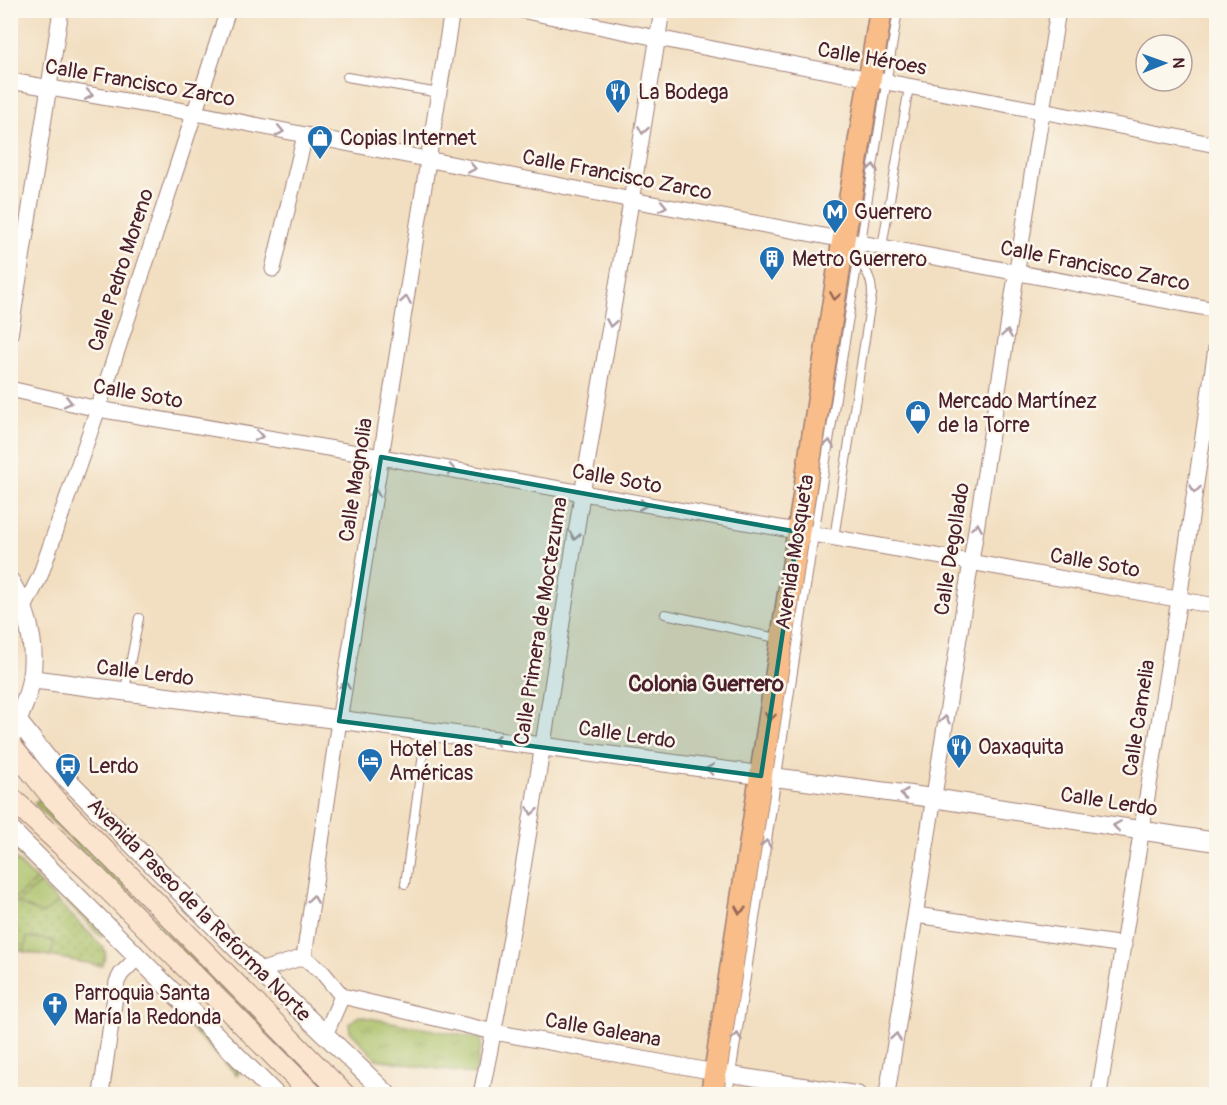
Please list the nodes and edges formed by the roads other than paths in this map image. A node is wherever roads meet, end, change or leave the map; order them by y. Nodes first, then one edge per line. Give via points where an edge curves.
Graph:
1 (61, 10) edge
2 (228, 10) edge
3 (452, 10) edge
4 (521, 10) edge
5 (662, 10) edge
6 (882, 10) edge
7 (898, 10) edge
8 (1058, 10) edge
9 (657, 40) junction
10 (347, 77) dead end
11 (10, 81) edge
12 (879, 82) junction
13 (909, 87) junction
14 (49, 88) junction
15 (439, 93) junction
16 (1042, 110) junction
17 (195, 114) junction
18 (305, 135) junction
19 (1216, 145) edge
20 (428, 160) junction
21 (632, 200) junction
22 (18, 236) edge
23 (852, 242) junction
24 (882, 247) junction
25 (858, 260) junction
26 (273, 269) dead end
27 (1017, 273) junction
28 (1216, 310) edge
29 (10, 335) edge
30 (1216, 348) edge
31 (10, 389) edge
32 (98, 409) junction
33 (381, 457) junction
34 (582, 494) junction
35 (806, 534) junction
36 (834, 538) junction
37 (971, 562) junction
38 (10, 581) edge
39 (1179, 599) junction
40 (1216, 606) edge
41 (24, 608) junction
42 (665, 615) dead end
43 (139, 618) dead end
44 (782, 639) junction
45 (31, 679) junction
46 (125, 693) junction
47 (17, 720) junction
48 (339, 721) junction
49 (426, 732) junction
50 (10, 743) edge
51 (543, 746) junction
52 (769, 777) junction
53 (10, 797) edge
54 (933, 798) junction
55 (10, 829) edge
56 (1142, 830) junction
57 (1216, 842) edge
58 (405, 884) dead end
59 (916, 915) junction
60 (1124, 945) junction
61 (138, 957) junction
62 (304, 957) junction
63 (260, 971) junction
64 (342, 996) junction
65 (494, 1032) junction
66 (325, 1035) junction
67 (723, 1073) junction
68 (101, 1095) edge
69 (275, 1095) edge
70 (312, 1095) edge
71 (344, 1095) edge
72 (387, 1095) edge
73 (481, 1095) edge
74 (712, 1095) edge
75 (728, 1095) edge
76 (858, 1095) edge
77 (887, 1095) edge
78 (1099, 1095) edge

1 - 14 street
2 - 17 street, Calle Pedro Moreno
3 - 15 street, Calle Magnolia
4 - 9 street, Calle Héroes
5 - 9 street, Calle Primera de Moctezuma
6 - 12 main road, Avenida Mosqueta
7 - 12 lane
8 - 16 street, Calle Degollado
9 - 12 street, Calle Héroes
9 -> 21 street, Calle Primera de Moctezuma
10 - 15 lane
11 - 14 street, Calle Francisco Zarco
12 - 13 street, Calle Héroes
12 - 23 main road, Avenida Mosqueta
13 - 16 street, Calle Héroes
13 - 24 lane
14 -> 17 street, Calle Francisco Zarco
14 - 22 street
15 - 20 street, Calle Magnolia
16 - 19 street, Calle Héroes
16 - 27 street, Calle Degollado
17 -> 18 street, Calle Francisco Zarco
17 - 32 street, Calle Pedro Moreno
18 - 20 street, Calle Francisco Zarco
18 - 26 street
20 -> 21 street, Calle Francisco Zarco
33 -> 20 street, Calle Magnolia
21 -> 23 street, Calle Francisco Zarco
21 -> 34 street, Calle Primera de Moctezuma
22 - 29 street
23 - 24 street, Calle Francisco Zarco
23 - 25 lane
23 - 25 lane
23 -> 35 main road, Avenida Mosqueta
24 - 27 street, Calle Francisco Zarco
35 -> 25 lane
25 - 36 lane via 869,274 872,294
27 - 28 street, Calle Francisco Zarco
37 -> 27 street, Calle Degollado
30 -> 39 street, Calle Camelia
31 -> 32 street, Calle Soto
32 -> 33 street, Calle Soto
32 - 41 street, Calle Pedro Moreno via 40,576
33 -> 34 street, Calle Soto
48 -> 33 street, Calle Magnolia
34 -> 35 street, Calle Soto
34 -> 51 street, Calle Primera de Moctezuma
35 - 36 street, Calle Soto
35 - 44 main road, Avenida Mosqueta
35 - 52 lane
36 - 37 street, Calle Soto
37 - 39 street, Calle Soto
54 -> 37 street, Calle Degollado
38 - 41 street
39 - 40 street, Calle Soto
39 - 56 street, Calle Camelia
41 - 45 street via 31,631
42 - 44 lane
43 - 46 lane
44 -> 52 main road, Avenida Mosqueta
45 - 46 street, Calle Lerdo
45 - 47 street
46 - 48 street, Calle Lerdo
47 - 50 street
47 - 63 street, Avenida Paseo de la Reforma Norte via 51,763
48 - 49 street, Calle Lerdo
62 -> 48 street, Calle Magnolia
51 -> 49 street, Calle Lerdo
49 - 58 lane
50 - 71 main road, Avenida Paseo de la Reforma Norte via 54,799
52 -> 51 street, Calle Lerdo
51 -> 65 street, Calle Primera de Moctezuma
54 -> 52 street, Calle Lerdo
52 - 67 main road, Avenida Mosqueta
53 - 70 main road via 95,876
56 -> 54 street, Calle Lerdo
54 - 59 street, Calle Degollado
55 - 61 street
56 - 57 street, Calle Lerdo
56 - 60 street, Calle Camelia
59 - 60 street
77 -> 59 street, Calle Degollado
60 - 78 street, Calle Camelia
61 - 68 street via 117,982
61 - 69 street
62 - 63 street
62 - 64 street
63 - 66 street, Avenida Paseo de la Reforma Norte
64 - 65 street, Calle Galeana
64 - 66 street
65 - 67 street, Calle Galeana
65 - 73 street, Calle Primera de Moctezuma
66 - 72 street, Avenida Paseo de la Reforma Norte
67 - 74 main road, Avenida Mosqueta
67 - 75 lane
67 - 76 street, Calle Galeana

